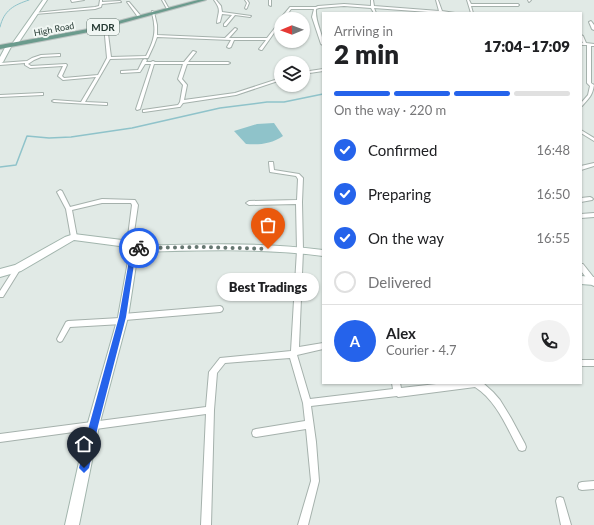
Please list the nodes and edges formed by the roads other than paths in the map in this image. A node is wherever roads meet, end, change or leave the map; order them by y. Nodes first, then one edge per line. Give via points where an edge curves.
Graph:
1 (45, 0) edge
2 (83, 0) edge
3 (163, 0) edge
4 (204, 0) edge
5 (215, 0) edge
6 (246, 0) edge
7 (270, 0) edge
8 (372, 0) edge
9 (437, 0) edge
10 (468, 0) edge
11 (72, 1) dead end
12 (100, 2) edge
13 (120, 2) dead end
14 (128, 3) dead end
15 (270, 4) dead end
16 (471, 5) junction
17 (518, 5) dead end
18 (372, 6) junction
19 (168, 8) junction
20 (246, 8) dead end
21 (317, 8) junction
22 (153, 12) junction
23 (287, 12) edge
24 (375, 12) edge
25 (441, 12) joint
26 (472, 12) edge
27 (35, 13) junction
28 (221, 13) junction
29 (234, 14) junction
30 (139, 16) junction
31 (250, 16) dead end
32 (218, 22) dead end
33 (316, 22) junction
34 (322, 22) edge
35 (591, 22) dead end
36 (225, 25) dead end
37 (105, 26) junction
38 (235, 28) dead end
39 (594, 29) edge
40 (321, 30) edge
41 (274, 31) edge
42 (156, 36) junction
43 (226, 39) junction
44 (233, 39) junction
45 (268, 39) junction
46 (585, 44) edge
47 (12, 45) junction
48 (594, 45) edge
49 (0, 47) edge
50 (229, 47) dead end
51 (261, 49) dead end
52 (194, 52) dead end
53 (58, 55) dead end
54 (147, 57) junction
55 (109, 58) junction
56 (28, 62) junction
57 (153, 62) junction
58 (185, 62) junction
59 (0, 63) edge
60 (144, 63) junction
61 (228, 63) dead end
62 (322, 70) edge
63 (122, 72) dead end
64 (310, 72) edge
65 (99, 76) junction
66 (582, 76) edge
67 (589, 78) junction
68 (274, 81) edge
69 (593, 87) edge
70 (42, 94) dead end
71 (0, 96) edge
72 (54, 101) dead end
73 (182, 102) junction
74 (82, 103) junction
75 (106, 104) dead end
76 (582, 104) edge
77 (138, 109) dead end
78 (144, 111) dead end
79 (582, 132) edge
80 (594, 140) edge
81 (271, 163) dead end
82 (594, 164) edge
83 (582, 166) edge
84 (60, 192) dead end
85 (590, 199) dead end
86 (582, 200) edge
87 (299, 202) junction
88 (249, 203) dead end
89 (69, 209) junction
90 (594, 215) edge
91 (582, 216) edge
92 (74, 237) junction
93 (132, 246) junction
94 (300, 250) junction
95 (322, 253) edge
96 (582, 267) edge
97 (18, 268) junction
98 (0, 273) edge
99 (582, 280) edge
100 (594, 282) edge
101 (1, 295) edge
102 (220, 309) dead end
103 (122, 319) junction
104 (60, 339) dead end
105 (322, 346) edge
106 (294, 353) junction
107 (582, 362) edge
108 (594, 363) edge
109 (396, 384) edge
110 (468, 384) edge
111 (478, 384) edge
112 (398, 393) junction
113 (307, 403) junction
114 (210, 410) junction
115 (310, 424) junction
116 (93, 426) junction
117 (256, 433) dead end
118 (0, 438) edge
119 (522, 447) dead end
120 (594, 485) edge
121 (582, 486) dead end
122 (560, 501) dead end
123 (72, 525) edge
124 (206, 525) edge
125 (303, 525) edge
126 (566, 525) edge

1 - 27 street
2 - 11 street
3 - 19 street
4 - 19 main road, High Road / MDR
5 - 28 street via 220,6
6 - 20 street
7 - 15 street
8 - 18 street
9 - 25 street
10 - 16 street
12 - 13 street
12 - 27 street via 100,6 95,8
14 - 30 street
16 - 17 street
16 - 26 street
18 - 21 street via 344,5
18 - 24 street
18 - 25 street
19 - 22 main road, High Road / MDR
21 - 23 street via 290,8
21 - 33 street via 314,17
22 - 30 main road, High Road / MDR
22 - 42 street via 157,23
27 - 47 street
28 - 29 street
28 - 32 street
29 - 31 street
29 - 36 street
30 - 37 main road, High Road / MDR
33 - 34 street
33 - 40 street
35 - 39 street
37 - 47 main road, High Road / MDR
37 - 55 street
38 - 43 street
41 - 45 street
42 - 43 street
42 - 54 street
43 - 44 street
44 - 45 street
44 - 50 street
45 - 51 street
46 - 48 street
46 - 67 street
47 - 49 main road, High Road / MDR
47 - 59 street
52 - 58 street
53 - 56 street via 38,57
54 - 55 street
54 - 60 street
55 - 65 street
56 - 59 street
56 - 65 street via 27,66 66,65 60,76 62,79
57 - 58 street
57 - 60 street
57 - 77 street
58 - 61 street
58 - 73 street via 180,79 185,85
60 - 63 street via 139,71
62 - 64 street
65 - 74 street
66 - 67 street
67 - 69 street via 589,83
68 - 73 street via 236,94
69 - 76 street
70 - 71 street
72 - 74 street
73 - 78 street via 179,106
74 - 75 street
79 - 80 street
81 - 87 street via 272,171 300,176
82 - 83 street
84 - 89 street
85 - 86 street
87 - 88 street
87 - 94 street
89 - 92 street
89 - 93 street via 102,201 133,201 135,205
90 - 91 street
92 - 93 street
92 - 97 street
93 - 94 street
93 - 103 street
94 - 95 street
94 - 106 street
96 - 100 street
97 - 98 street
97 - 101 street
99 - 100 street
102 - 103 street
103 - 104 street via 68,324
103 - 116 street
105 - 106 street
106 - 113 street
106 - 114 street via 223,360 213,372
107 - 108 street
109 - 112 street
110 - 112 street
111 - 119 street via 492,395
112 - 113 street
113 - 115 street
114 - 116 street
114 - 124 street
115 - 117 street
115 - 125 street via 315,481
116 - 118 street
116 - 123 street
120 - 121 street
122 - 126 street

